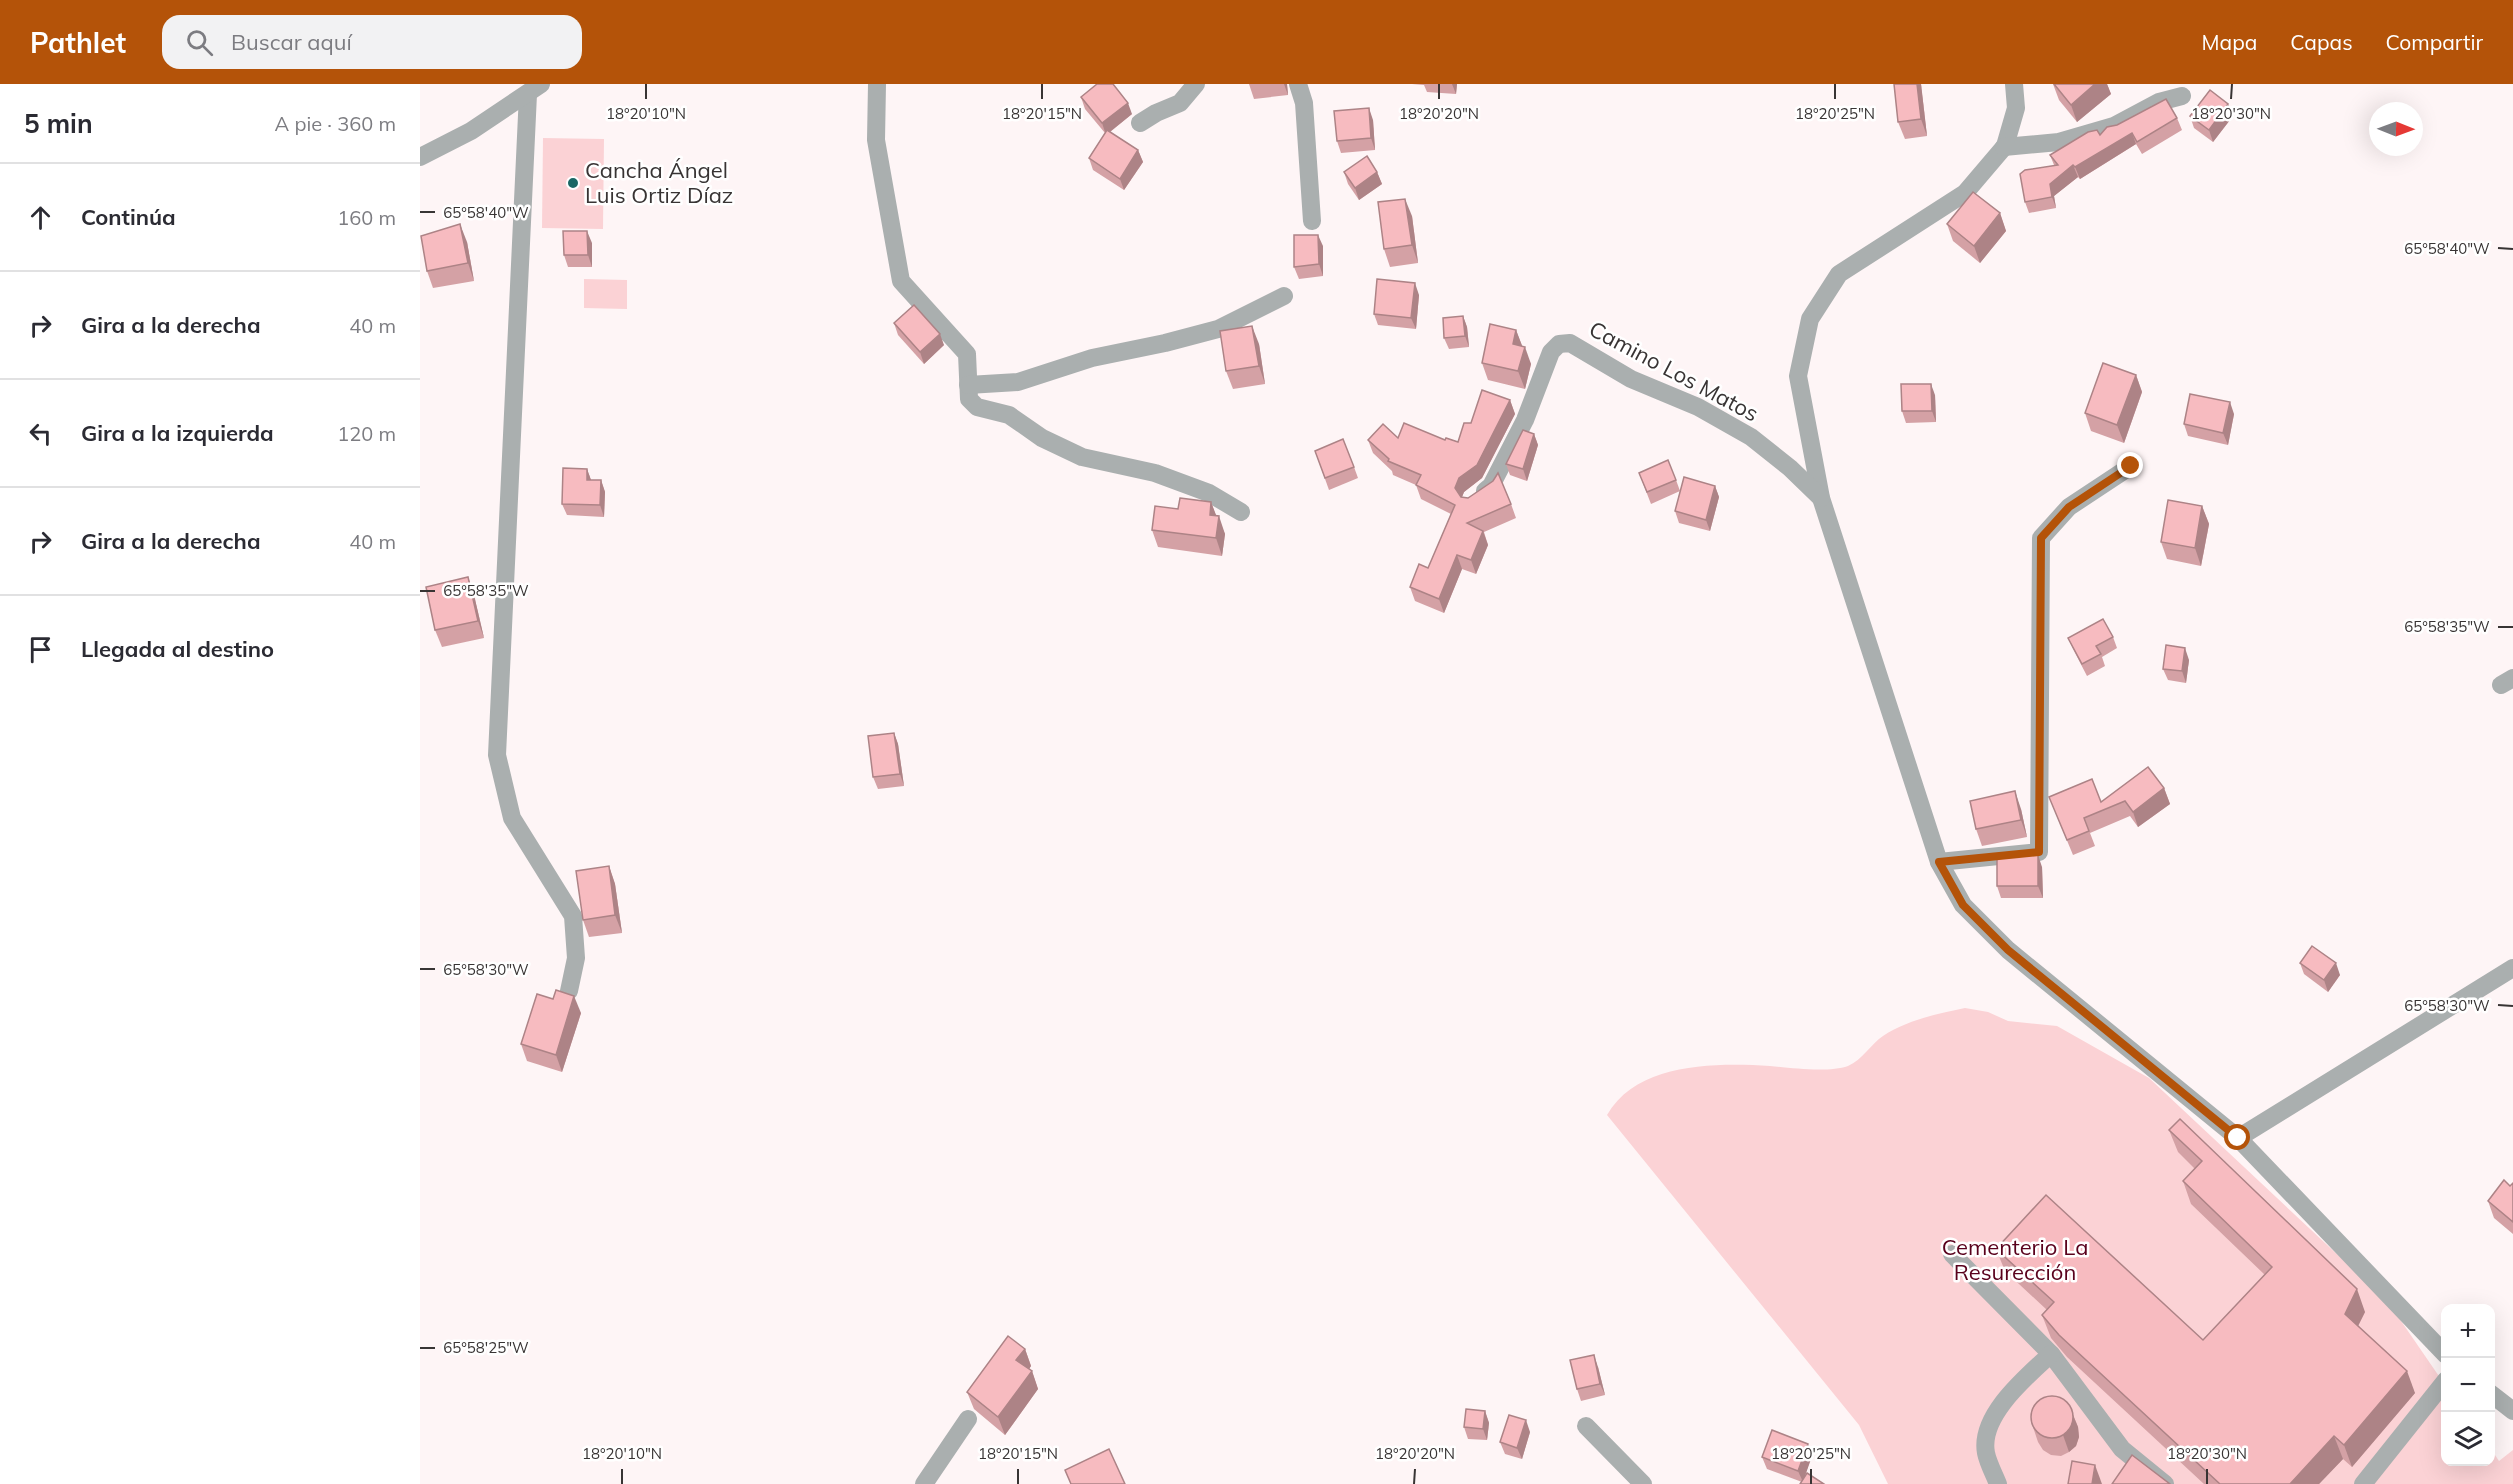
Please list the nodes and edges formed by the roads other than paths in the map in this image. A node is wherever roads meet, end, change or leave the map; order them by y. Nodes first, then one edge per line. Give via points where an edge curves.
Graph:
1 (877, 84) edge
2 (1196, 84) edge
3 (1298, 84) edge
4 (2014, 84) edge
5 (534, 89) edge
6 (2182, 96) dead end
7 (1140, 123) dead end
8 (2004, 147) junction
9 (420, 157) edge
10 (1312, 221) dead end
11 (1284, 296) dead end
12 (968, 385) junction
13 (2131, 466) dead end
14 (1821, 498) junction
15 (1471, 501) edge
16 (1241, 512) dead end
17 (1939, 862) junction
18 (2513, 968) edge
19 (569, 991) dead end
20 (2238, 1138) junction
21 (1952, 1254) dead end
22 (2441, 1351) edge
23 (2050, 1354) junction
24 (2441, 1385) edge
25 (2495, 1397) edge
26 (2513, 1411) edge
27 (968, 1419) dead end
28 (1586, 1426) dead end
29 (924, 1484) edge
30 (1643, 1484) edge
31 (1998, 1484) edge
32 (2165, 1484) edge
33 (2363, 1484) edge

1 - 12 street via 876,140 901,281 968,354
2 - 7 street via 1180,103
3 - 10 street via 1304,103
4 - 8 street via 2016,108
5 - 9 street via 471,131
5 - 19 street via 497,755 512,818 573,916 576,958
6 - 8 street via 2159,102 2114,126 2059,142
8 - 14 street via 1965,193 1839,274 1810,319 1798,376
11 - 12 street via 1218,329 1092,358 1018,382
12 - 16 street via 969,399 977,407 1009,415 1042,438 1082,457 1155,473 1209,493
13 - 17 street via 2069,507 2041,538 2039,852
14 - 15 street, Camino Los Matos via 1751,437 1698,406 1631,379 1570,343 1559,344 1551,352 1504,463 1491,486
14 - 17 street
17 - 20 street via 1963,905 2008,950
18 - 20 street
20 - 22 street
21 - 23 street
23 - 31 street via 1998,1408 1988,1431 1985,1452
23 - 32 street via 2122,1449
24 - 33 street
25 - 26 street
27 - 29 street
28 - 30 street

